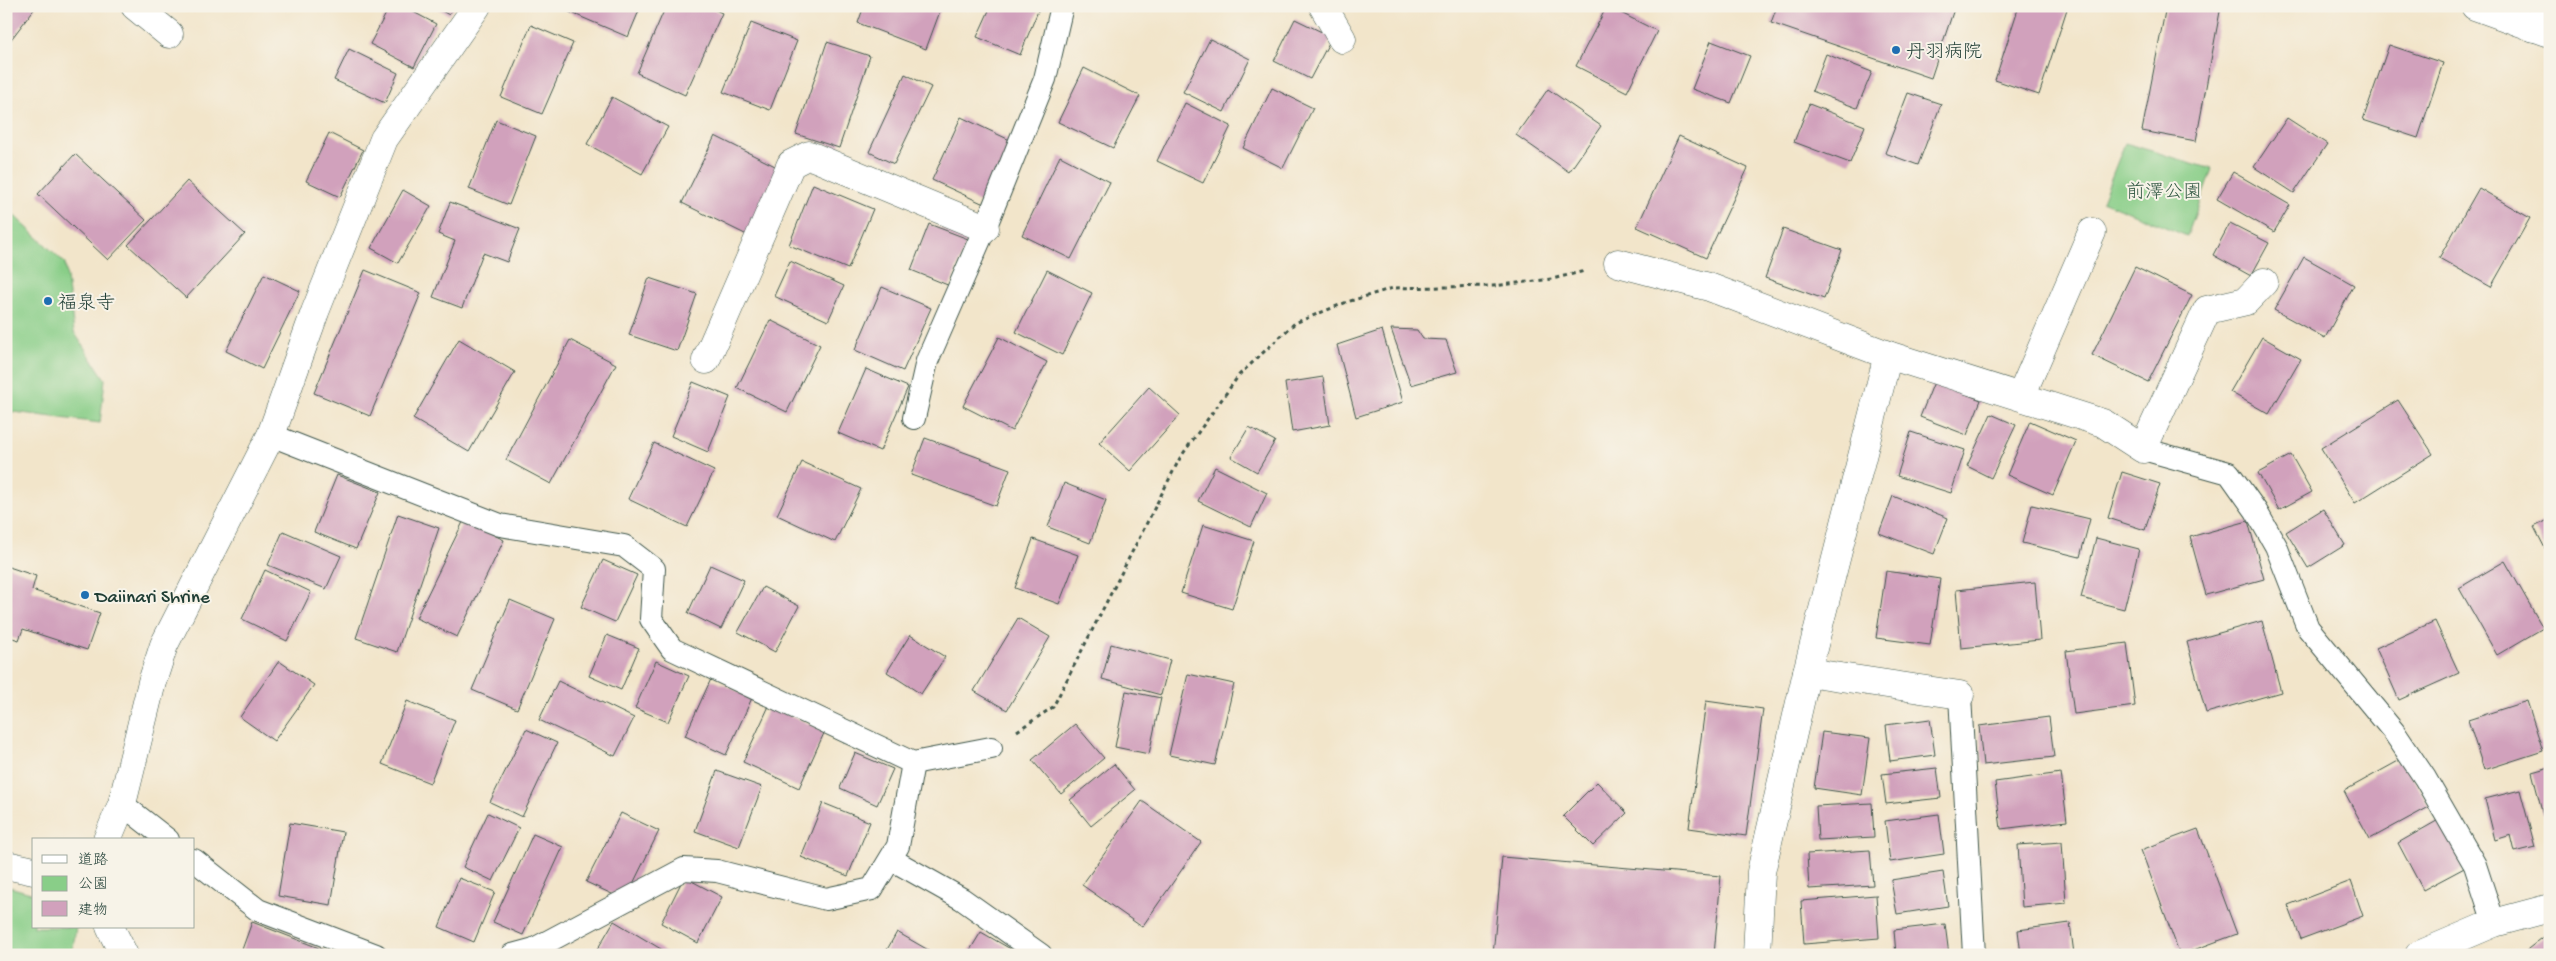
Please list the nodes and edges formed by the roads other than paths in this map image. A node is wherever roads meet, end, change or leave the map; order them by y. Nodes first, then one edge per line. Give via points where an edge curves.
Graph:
1 (135, 6) edge
2 (477, 6) edge
3 (1062, 6) edge
4 (1323, 6) edge
5 (2475, 6) edge
6 (2544, 22) edge
7 (169, 34) dead end
8 (1342, 39) dead end
9 (985, 228) junction
10 (2092, 232) dead end
11 (1618, 263) road end
12 (2264, 282) dead end
13 (1888, 355) junction
14 (706, 360) dead end
15 (2021, 396) junction
16 (914, 418) dead end
17 (272, 436) junction
18 (2143, 449) junction
19 (1807, 672) junction
20 (1960, 695) joint
21 (991, 748) road end
22 (913, 763) junction
23 (122, 804) junction
24 (108, 838) edge
25 (165, 838) edge
26 (892, 859) junction
27 (195, 861) edge
28 (6, 865) edge
29 (32, 871) edge
30 (2550, 908) edge
31 (2494, 923) junction
32 (110, 928) edge
33 (535, 952) edge
34 (124, 955) edge
35 (376, 955) edge
36 (512, 955) edge
37 (1041, 955) edge
38 (1757, 955) edge
39 (1974, 955) edge
40 (2419, 955) edge

1 - 7 street
2 - 17 street via 384,139 315,312
3 - 9 lane via 1045,79
4 - 8 street
5 - 6 street
9 - 14 street via 809,155 791,164
9 - 16 lane via 927,361
10 - 15 street
11 - 13 street via 1709,287
12 - 18 street via 2246,301 2207,310
13 - 15 street
13 - 19 street
15 - 18 street via 2103,422
17 - 22 lane via 500,525 624,546 654,570 651,619 672,649
17 - 23 street via 164,645
18 - 31 lane via 2228,473 2234,480 2276,546 2308,628 2394,732 2425,778 2475,865
19 - 20 street
19 - 38 street via 1761,872
20 - 39 lane
21 - 22 lane
22 - 26 lane via 898,846
23 - 24 street
23 - 25 lane
26 - 33 lane via 872,889 826,899 717,870 684,870
26 - 37 lane via 962,899
27 - 35 lane via 258,910
28 - 29 street
30 - 31 street
31 - 40 street
32 - 34 street
33 - 36 lane

